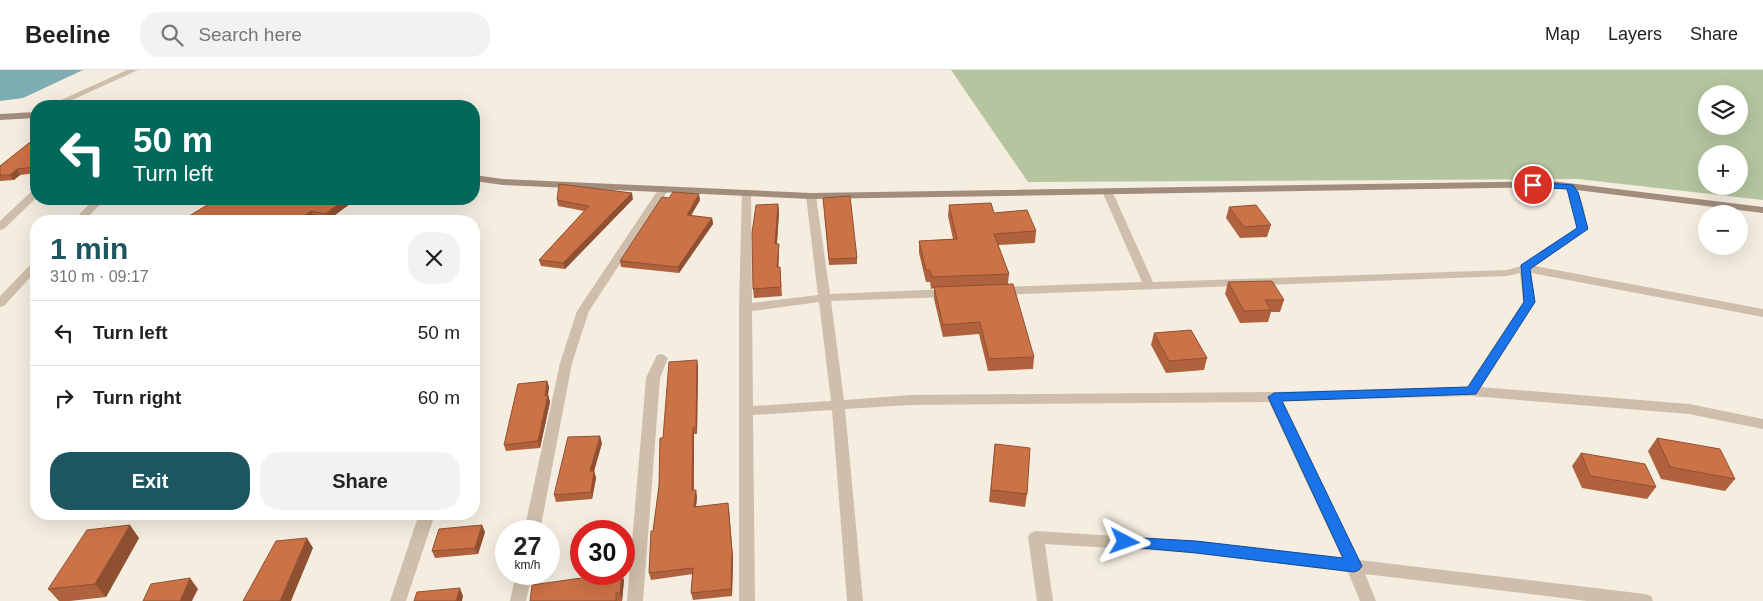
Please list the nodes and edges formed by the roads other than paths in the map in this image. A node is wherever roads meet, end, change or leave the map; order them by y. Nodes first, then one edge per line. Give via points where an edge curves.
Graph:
1 (134, 70) edge
2 (66, 100) edge
3 (30, 114) edge
4 (0, 117) edge
5 (480, 179) edge
6 (1569, 187) junction
7 (664, 189) junction
8 (1107, 191) junction
9 (746, 193) junction
10 (811, 196) junction
11 (30, 199) edge
12 (94, 205) edge
13 (1763, 210) edge
14 (84, 215) edge
15 (0, 227) edge
16 (1525, 268) junction
17 (30, 271) edge
18 (1149, 286) junction
19 (964, 292) edge
20 (984, 292) edge
21 (824, 298) junction
22 (0, 303) edge
23 (745, 308) junction
24 (1763, 313) edge
25 (662, 358) dead end
26 (1471, 391) junction
27 (1274, 397) junction
28 (838, 404) junction
29 (746, 411) junction
30 (1763, 424) edge
31 (425, 520) edge
32 (534, 520) edge
33 (1354, 566) junction
34 (522, 585) edge
35 (398, 601) edge
36 (518, 601) edge
37 (635, 601) edge
38 (747, 601) edge
39 (855, 601) edge
40 (1045, 601) edge
41 (1368, 601) edge
42 (1645, 601) edge

1 - 2 street
3 - 4 street
5 - 7 street
6 - 8 street via 1552,184
6 - 13 street
6 - 16 street via 1574,192 1583,229
7 - 9 street
7 - 32 street via 583,311 566,363
8 - 10 street
8 - 18 street
9 - 10 street
9 - 23 street
10 - 21 street
11 - 15 street
12 - 14 street
16 - 18 street via 1507,273
16 - 24 street
16 - 26 street via 1529,302
17 - 22 street
18 - 20 street
19 - 21 street
21 - 23 street
21 - 28 street
23 - 29 street
25 - 37 street via 653,378
26 - 27 street
26 - 30 street via 1688,410
27 - 28 street via 911,400
27 - 33 street
28 - 29 street
28 - 39 street
29 - 38 street
31 - 35 street
33 - 40 street via 1196,547 1036,537
33 - 41 street
33 - 42 street
34 - 36 street

